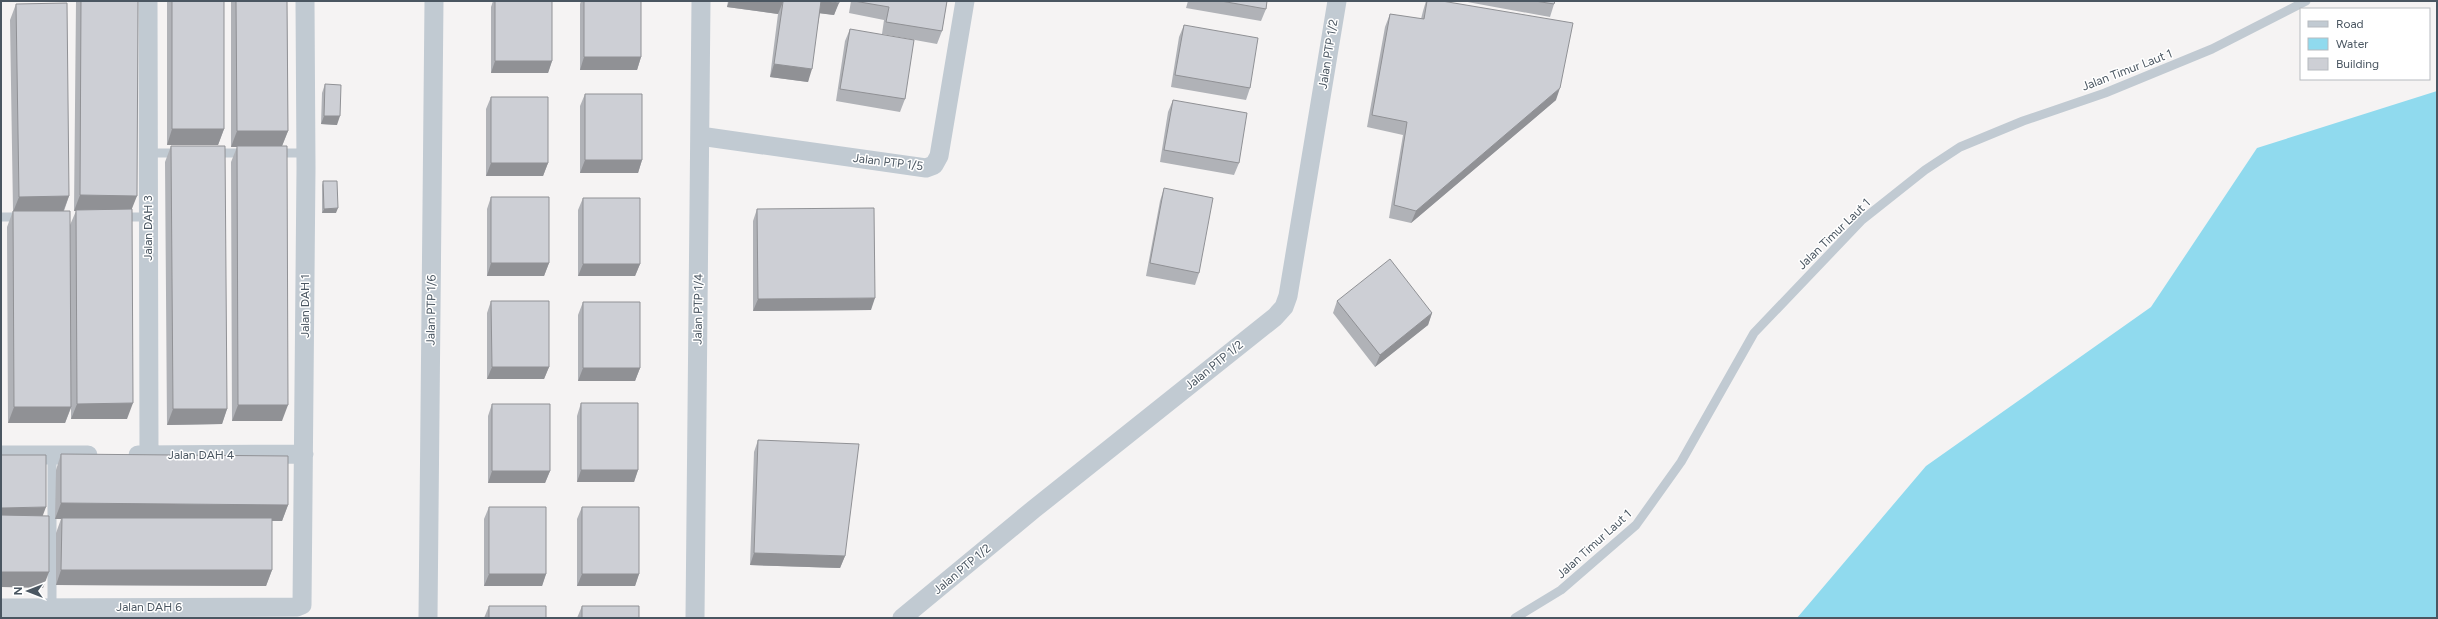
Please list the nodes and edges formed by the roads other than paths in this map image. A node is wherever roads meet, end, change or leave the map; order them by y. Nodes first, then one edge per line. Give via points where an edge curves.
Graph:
1 (148, 1) edge
2 (304, 1) edge
3 (434, 1) edge
4 (701, 1) edge
5 (965, 1) edge
6 (1337, 1) edge
7 (2306, 1) edge
8 (700, 136) junction
9 (306, 152) junction
10 (148, 153) junction
11 (187, 153) edge
12 (203, 153) edge
13 (148, 216) junction
14 (1, 217) edge
15 (32, 217) edge
16 (110, 217) edge
17 (304, 454) junction
18 (1, 455) edge
19 (52, 455) junction
20 (149, 455) junction
21 (52, 607) junction
22 (297, 607) joint
23 (1, 608) edge
24 (428, 618) edge
25 (695, 618) edge
26 (902, 618) edge
27 (1515, 618) edge

1 - 10 street, Jalan DAH 3
2 - 9 street, Jalan DAH 1
3 - 24 street, Jalan PTP 1/6
4 - 8 street, Jalan PTP 1/4
5 - 8 street, Jalan PTP 1/5 via 939,156 934,165 926,168
6 - 26 street, Jalan PTP 1/2 via 1288,296 1284,307
7 - 27 lane, Jalan Timur Laut 1 via 2212,49 2105,93 2023,121 1960,147 1925,170 1862,220 1754,333 1681,462 1636,525 1561,590
8 - 25 street, Jalan PTP 1/4
9 - 12 lane
9 - 17 street, Jalan DAH 1
10 - 11 lane
10 - 13 street, Jalan DAH 3
13 - 16 lane
13 - 20 street, Jalan DAH 3
14 - 15 lane
17 - 20 street, Jalan DAH 4
17 - 22 street, Jalan DAH 1 via 304,599 302,605
18 - 19 street, Jalan DAH 4
19 - 20 street, Jalan DAH 4
19 - 21 lane
21 - 22 street, Jalan DAH 6
21 - 23 street, Jalan DAH 6

